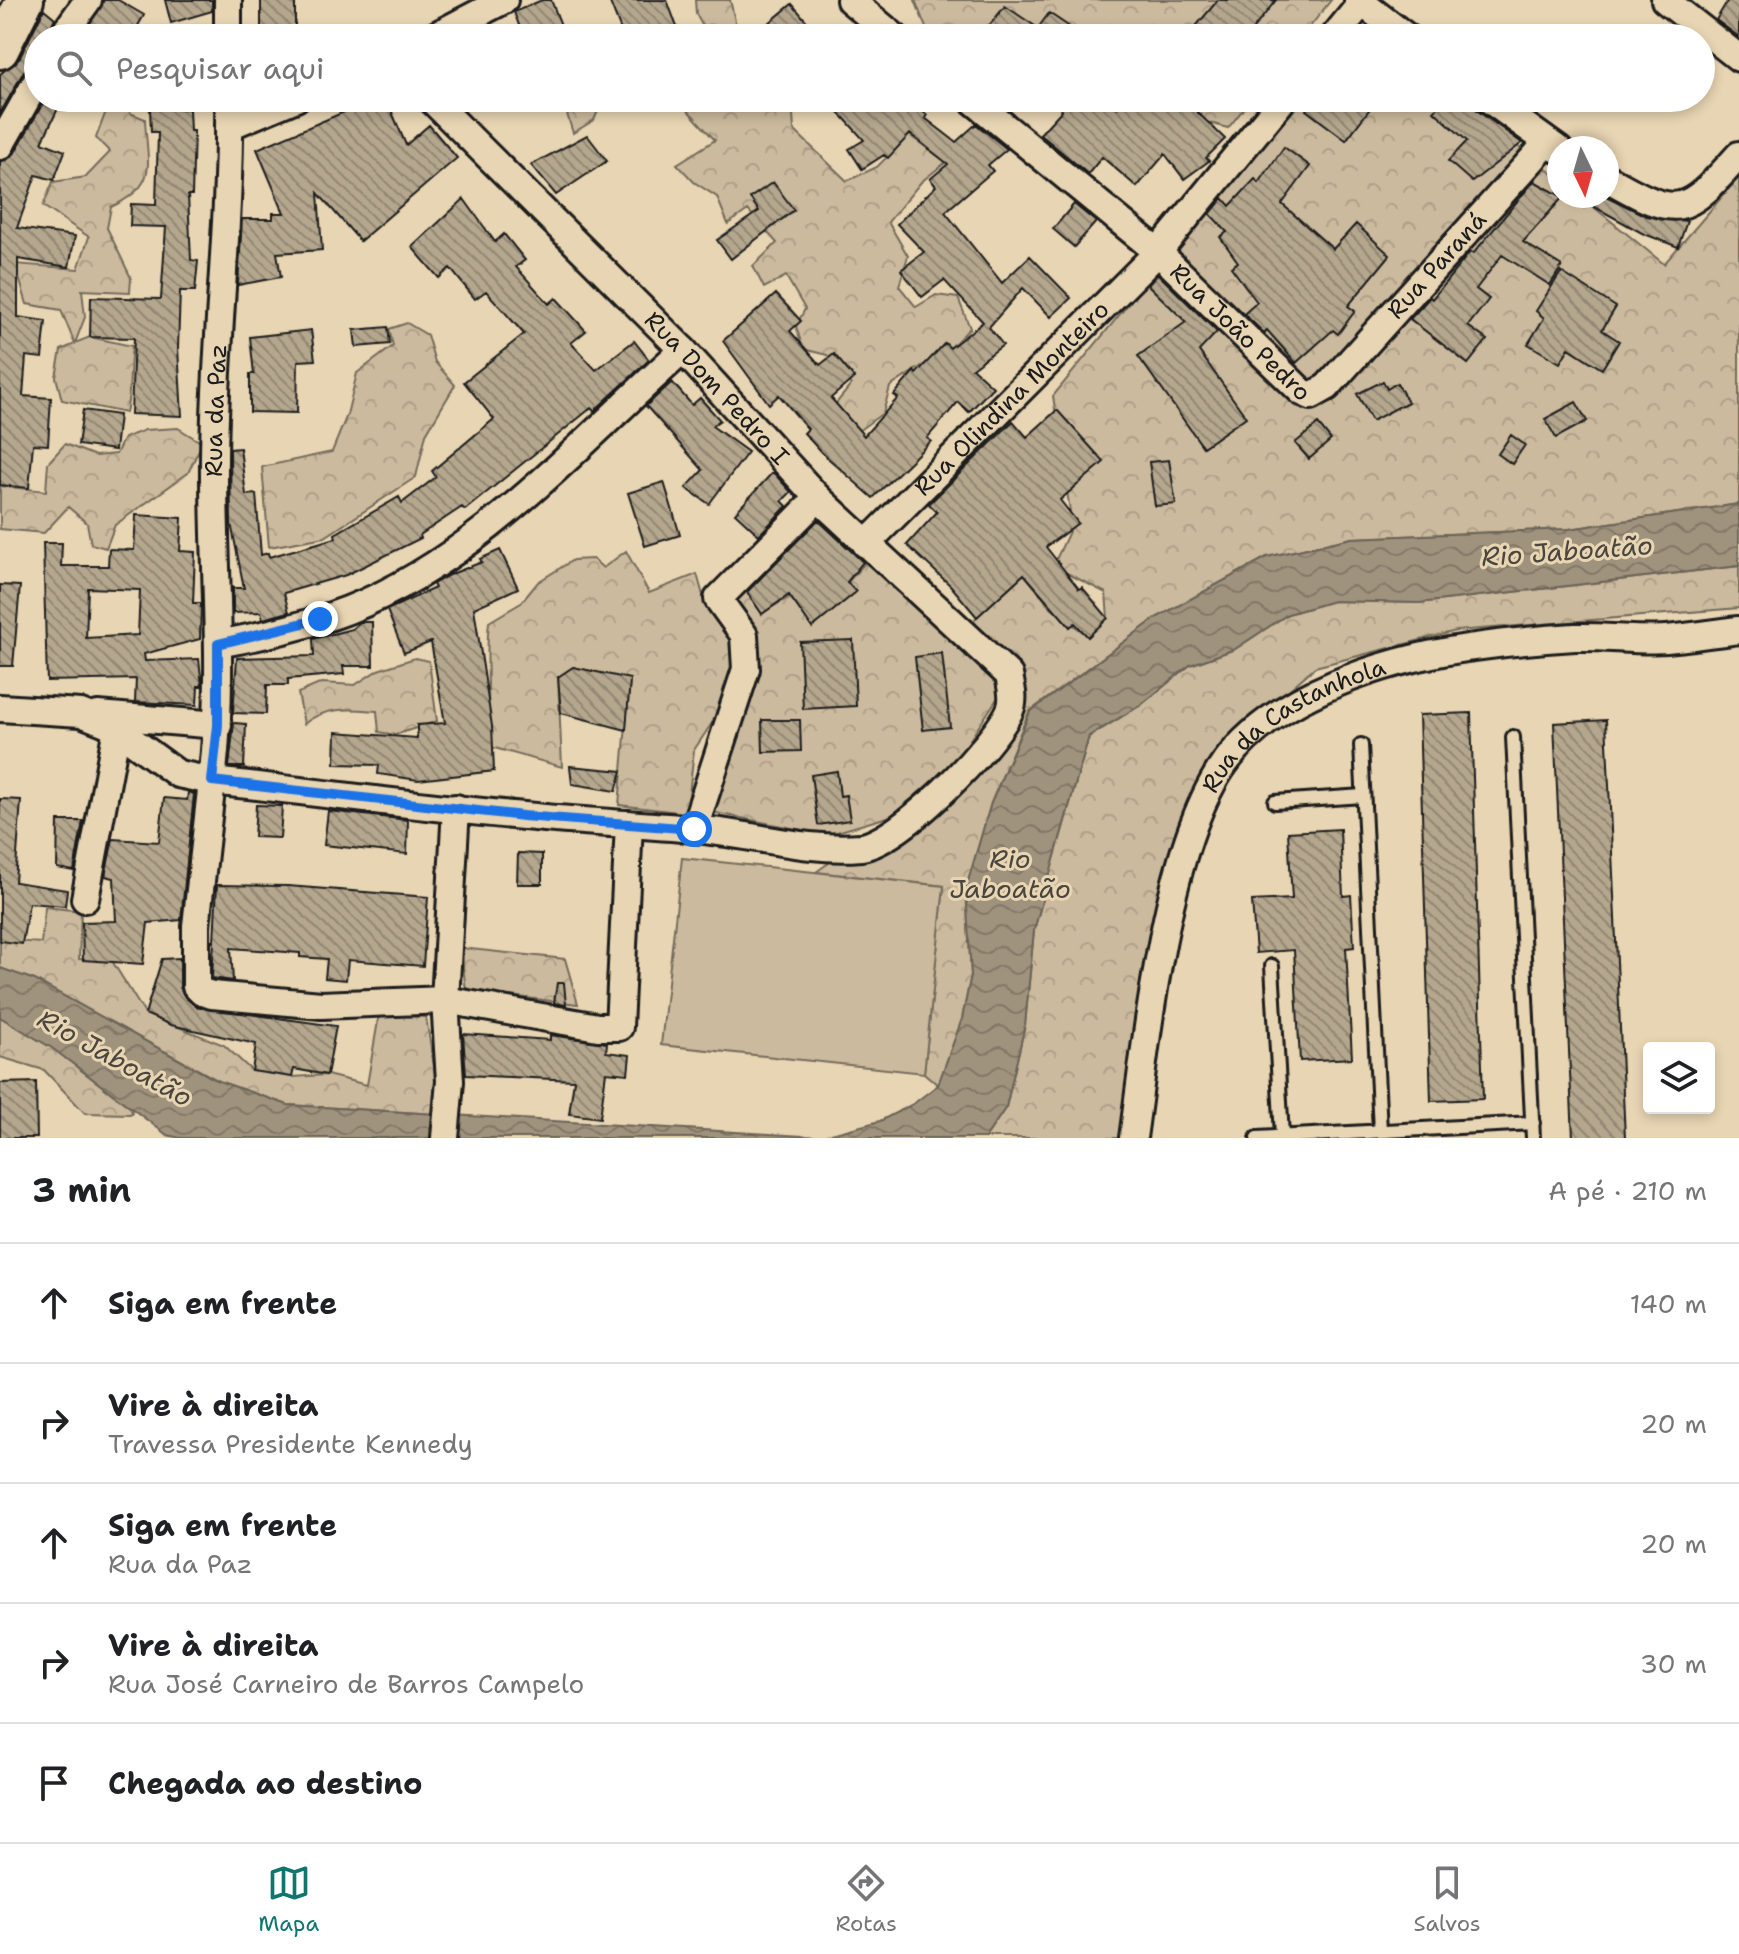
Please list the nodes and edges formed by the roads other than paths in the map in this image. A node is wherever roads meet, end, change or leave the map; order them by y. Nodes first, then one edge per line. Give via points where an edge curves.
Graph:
1 (25, 0) edge
2 (88, 0) edge
3 (228, 0) edge
4 (504, 0) edge
5 (850, 0) edge
6 (1665, 0) edge
7 (1361, 1) edge
8 (71, 24) edge
9 (228, 24) edge
10 (458, 24) edge
11 (879, 24) edge
12 (1344, 24) edge
13 (1390, 24) edge
14 (1696, 24) edge
15 (1715, 39) edge
16 (0, 50) edge
17 (1739, 58) edge
18 (24, 104) edge
19 (229, 112) edge
20 (262, 112) edge
21 (444, 112) edge
22 (987, 112) edge
23 (1273, 112) edge
24 (1506, 112) edge
25 (229, 126) junction
26 (1547, 143) edge
27 (0, 146) edge
28 (1547, 153) edge
29 (1739, 155) edge
30 (1619, 185) edge
31 (1158, 252) junction
32 (683, 350) junction
33 (1327, 387) joint
34 (818, 498) junction
35 (866, 544) junction
36 (1739, 630) edge
37 (218, 644) junction
38 (0, 708) edge
39 (81, 713) junction
40 (218, 725) junction
41 (117, 728) junction
42 (1513, 737) dead end
43 (1361, 745) dead end
44 (212, 781) junction
45 (1363, 796) junction
46 (1275, 802) dead end
47 (456, 808) junction
48 (629, 824) junction
49 (694, 829) junction
50 (85, 899) dead end
51 (1272, 966) dead end
52 (445, 1000) junction
53 (1533, 1123) junction
54 (1380, 1131) junction
55 (1468, 1132) edge
56 (1282, 1136) edge
57 (445, 1138) edge
58 (1133, 1138) edge
59 (1257, 1138) edge
60 (1533, 1138) edge

1 - 16 street
2 - 8 street
3 - 9 street
4 - 10 street
5 - 11 street
6 - 14 street
7 - 12 street
7 - 13 street
15 - 17 street
18 - 27 street
19 - 25 street, Rua da Paz
20 - 25 street
21 - 32 street, Rua Dom Pedro I
22 - 31 street
23 - 31 street, Rua Olindina Monteiro
24 - 26 street
25 - 37 street, Rua da Paz via 214,446
28 - 33 street, Rua Paraná
29 - 30 street via 1705,193 1683,207 1667,207
31 - 33 street, Rua João Pedro via 1302,392 1316,395
31 - 35 street, Rua Olindina Monteiro
32 - 34 street, Rua Dom Pedro I
32 - 37 street via 519,499 424,570 350,609
34 - 35 street, Rua Dom Pedro I
34 - 49 street via 718,599 744,635 746,669
35 - 49 street, Rua Dom Pedro I via 1009,675 1010,710 988,742 909,823 882,841 862,847 818,846
36 - 58 street, Rua da Castanhola via 1667,639 1577,637 1466,649 1356,676 1270,718 1225,762 1199,810 1176,888 1149,1017
37 - 40 street, Rua da Paz
38 - 39 street
39 - 40 street
39 - 41 street
40 - 44 street, Rua da Paz
41 - 44 street via 178,774
41 - 50 street
42 - 53 lane
43 - 45 lane
44 - 47 street
44 - 52 street via 196,926 194,975 202,992 321,1005
45 - 46 lane
45 - 54 lane
47 - 48 street
47 - 52 street
48 - 49 street
48 - 52 street via 619,1027
51 - 56 lane
52 - 57 street via 450,1081
53 - 55 lane
53 - 60 lane
54 - 55 lane
54 - 56 lane
56 - 59 lane

